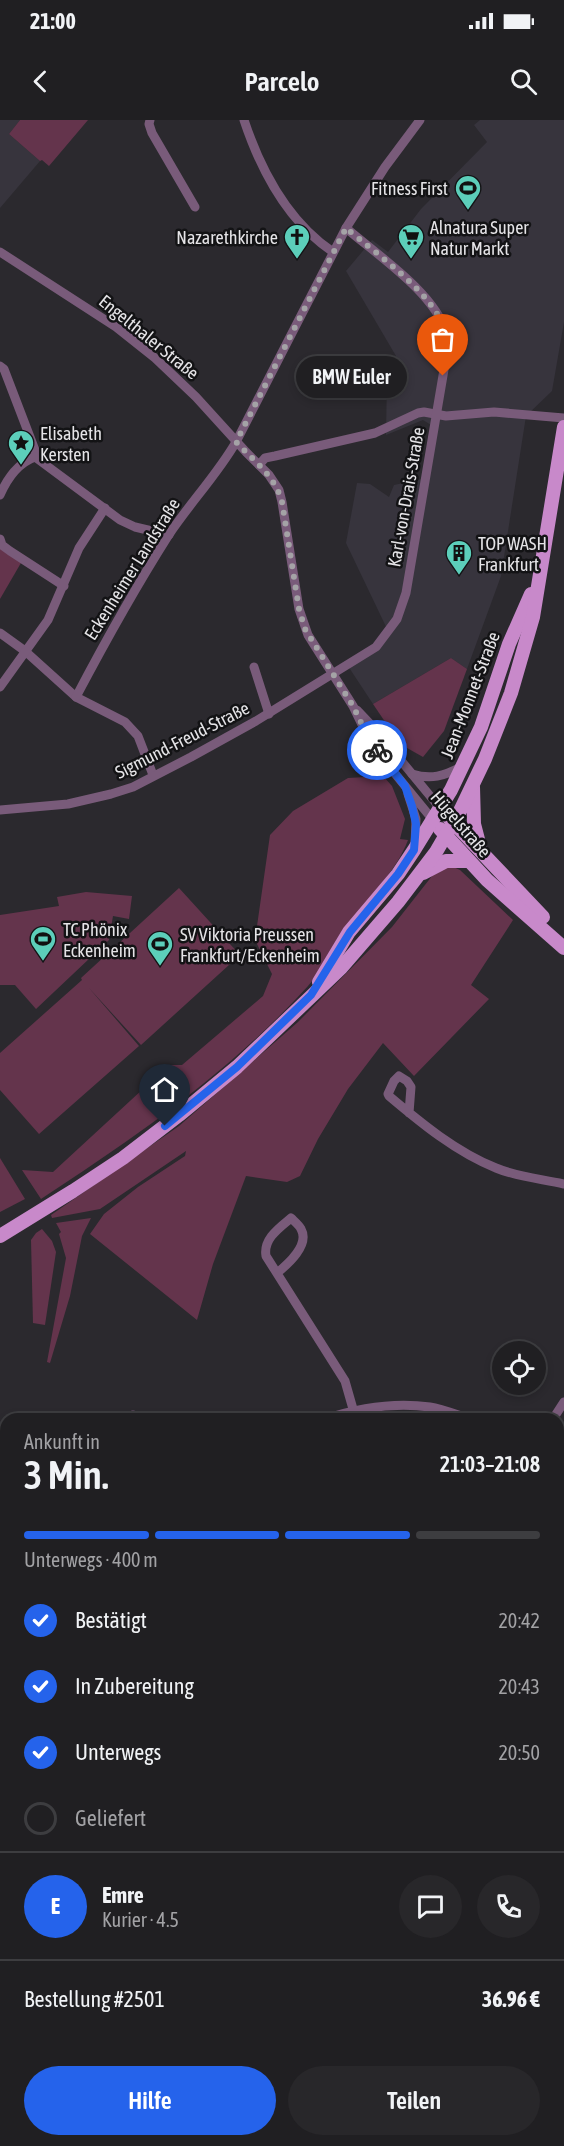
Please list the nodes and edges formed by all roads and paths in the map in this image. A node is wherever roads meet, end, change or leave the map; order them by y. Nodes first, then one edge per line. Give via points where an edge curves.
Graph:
1 (150, 120) edge
2 (244, 120) edge
3 (420, 120) edge
4 (195, 207) dead end
5 (346, 228) junction
6 (333, 252) junction
7 (3, 254) edge
8 (0, 265) edge
9 (0, 366) edge
10 (437, 414) junction
11 (564, 418) edge
12 (564, 427) edge
13 (236, 442) junction
14 (35, 457) junction
15 (259, 465) junction
16 (0, 495) edge
17 (105, 508) junction
18 (169, 535) junction
19 (0, 540) edge
20 (538, 581) junction
21 (64, 586) junction
22 (0, 633) edge
23 (25, 651) junction
24 (254, 667) dead end
25 (332, 674) junction
26 (0, 687) edge
27 (76, 697) junction
28 (353, 706) junction
29 (268, 714) junction
30 (463, 766) junction
31 (411, 774) junction
32 (153, 775) junction
33 (473, 783) junction
34 (405, 786) junction
35 (440, 808) junction
36 (0, 810) edge
37 (433, 820) junction
38 (453, 823) junction
39 (446, 836) junction
40 (414, 850) junction
41 (481, 853) junction
42 (469, 861) junction
43 (419, 876) junction
44 (564, 937) edge
45 (564, 948) edge
46 (311, 995) junction
47 (409, 1113) dead end
48 (564, 1184) edge
49 (27, 1218) junction
50 (0, 1226) edge
51 (0, 1236) edge
52 (278, 1273) junction
53 (353, 1409) junction
54 (342, 1413) edge
55 (450, 1413) edge

1 - 4 street via 152,133 185,198
2 - 6 street via 285,206 316,241
3 - 5 street, Eckenheimer Landstraße
5 - 6 street, Eckenheimer Landstraße
5 - 10 street, Karl-von-Drais-Straße via 414,286 440,318 447,352
6 - 13 street, Eckenheimer Landstraße
7 - 8 street
7 - 13 street, Engelthaler Straße via 116,327 196,397
9 - 14 street
10 - 11 street via 494,412
10 - 15 street via 418,413 375,433 265,458
10 - 25 street, Karl-von-Drais-Straße via 406,593 397,619 376,647
12 - 20 main road, Jean-Monnet-Straße
13 - 15 street, Hügelstraße
13 - 18 street, Eckenheimer Landstraße
14 - 16 street via 15,471
14 - 17 street
15 - 25 street, Hügelstraße via 275,482 281,496 305,629
17 - 18 street via 135,527
17 - 21 street via 79,548
18 - 27 street, Eckenheimer Landstraße
19 - 21 street via 9,551
20 - 30 main road, Jean-Monnet-Straße via 512,636 489,707
20 - 33 main road, Jean-Monnet-Straße via 533,617 511,693
21 - 23 street via 48,620
22 - 23 street
23 - 26 street
23 - 27 street
24 - 29 street
25 - 28 street, Hügelstraße
25 - 29 street, Sigmund-Freud-Straße
27 - 32 street via 125,722 138,736
28 - 31 street, Hügelstraße
28 - 34 street, Hügelstraße via 367,735
29 - 32 street, Sigmund-Freud-Straße
30 - 31 street via 440,777
30 - 35 main road, Jean-Monnet-Straße
31 - 35 street, Hügelstraße
32 - 36 street, Sigmund-Freud-Straße via 92,799
33 - 38 main road, Jean-Monnet-Straße
33 - 41 main road via 474,824
34 - 37 street, Hügelstraße
34 - 40 street via 416,819
35 - 37 main road, Jean-Monnet-Straße
35 - 38 main road, Hügelstraße
37 - 39 main road, Hügelstraße
37 - 40 main road, Jean-Monnet-Straße
38 - 39 main road, Jean-Monnet-Straße
38 - 41 main road, Hügelstraße
39 - 42 main road, Hügelstraße
39 - 43 main road, Jean-Monnet-Straße
40 - 46 main road, Jean-Monnet-Straße via 350,932
41 - 44 main road, Hügelstraße
42 - 43 main road via 446,861
42 - 45 main road, Hügelstraße
43 - 46 main road via 341,968
46 - 49 main road via 237,1067 172,1121 99,1174
47 - 48 street via 444,1140 496,1168
49 - 50 main road
49 - 51 main road
52 - 52 street via 293,1260 303,1241 302,1229 291,1218 272,1235 265,1250
52 - 53 street via 345,1381
53 - 54 street
53 - 55 street via 394,1405 431,1407

